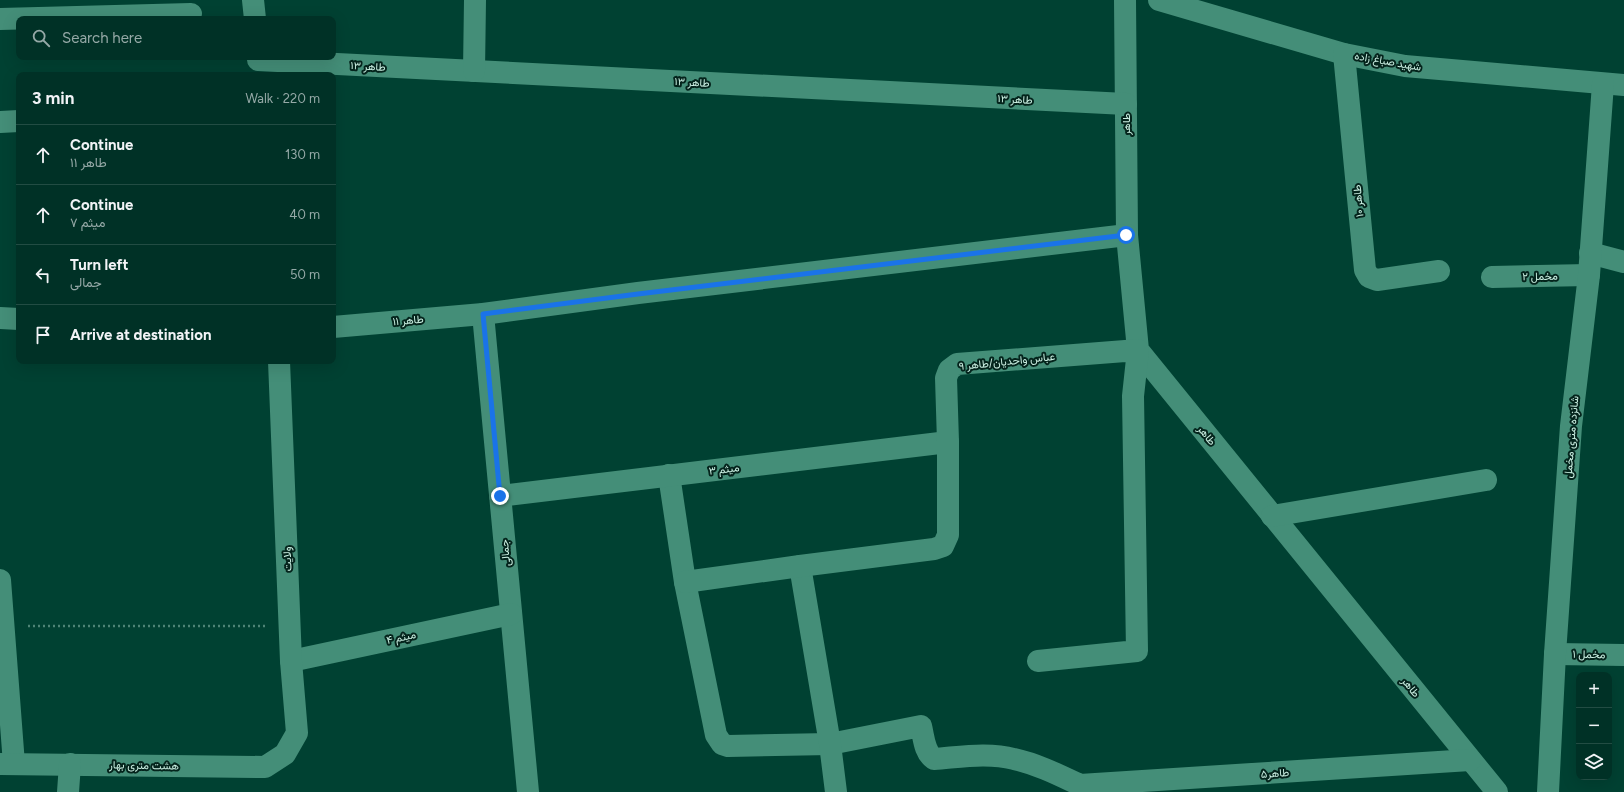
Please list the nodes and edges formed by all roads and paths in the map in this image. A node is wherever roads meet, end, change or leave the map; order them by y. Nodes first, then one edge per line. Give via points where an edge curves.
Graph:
1 (253, 0) edge
2 (475, 0) edge
3 (1125, 0) edge
4 (1159, 0) edge
5 (191, 14) dead end
6 (115, 16) edge
7 (255, 16) edge
8 (0, 19) edge
9 (16, 19) edge
10 (1344, 54) junction
11 (258, 64) edge
12 (474, 71) junction
13 (1614, 84) edge
14 (1126, 104) junction
15 (16, 121) edge
16 (0, 122) edge
17 (1126, 235) junction
18 (1590, 253) junction
19 (1624, 262) edge
20 (1439, 271) dead end
21 (1588, 275) junction
22 (1492, 277) dead end
23 (483, 314) junction
24 (0, 318) edge
25 (16, 318) edge
26 (336, 327) edge
27 (1138, 350) junction
28 (278, 364) edge
29 (948, 442) junction
30 (669, 475) junction
31 (1486, 480) dead end
32 (500, 496) junction
33 (1272, 516) junction
34 (800, 566) junction
35 (0, 580) edge
36 (685, 582) junction
37 (511, 614) junction
38 (3, 626) junction
39 (289, 626) junction
40 (1555, 654) junction
41 (1624, 655) edge
42 (291, 661) junction
43 (1038, 661) dead end
44 (830, 744) junction
45 (285, 754) joint
46 (1470, 760) junction
47 (7, 764) edge
48 (70, 764) junction
49 (1081, 788) edge
50 (68, 792) edge
51 (528, 792) edge
52 (836, 792) edge
53 (1497, 792) edge
54 (1548, 792) edge

1 - 7 street
2 - 12 street
3 - 14 street, طاهر
4 - 10 street, شهید صباغ زاده
5 - 6 street
8 - 9 street
10 - 13 street, شهید صباغ زاده via 1405,66
10 - 20 street, طاهر ۱۰ via 1365,270 1369,277 1376,280
11 - 12 street, طاهر ۱۳
12 - 14 street, طاهر ۱۳
13 - 18 street, شانزده متری مخمل
14 - 17 street, طاهر
15 - 16 street
17 - 23 street, طاهر ۱۱
17 - 27 street, طاهر
18 - 19 street
18 - 21 street, شانزده متری مخمل
21 - 22 street, مخمل ۲
21 - 40 street, شانزده متری مخمل via 1571,426
23 - 26 street, طاهر ۱۱
23 - 32 street, جمالی
24 - 25 street
27 - 29 street, عباس واحدیان/طاهر ۹ via 957,364 949,370 946,378
27 - 33 street, طاهر
27 - 43 street via 1133,396 1137,651
28 - 39 street, ولایت
29 - 30 street, میثم ۳
29 - 34 street, عباس واحدیان/طاهر ۹ via 948,535 943,546
30 - 32 street, میثم ۳
30 - 36 street
31 - 33 street
32 - 37 street, جمالی
33 - 46 street, طاهر
34 - 36 street
34 - 44 street
35 - 38 street
36 - 44 street via 716,735 722,744
37 - 42 street, میثم ۴
37 - 51 street, جمالی
38 - 39 path
38 - 47 street
39 - 42 street, ولایت
40 - 41 street, مخمل ۱
40 - 54 street, شانزده متری مخمل
42 - 45 street, ولایت via 297,733
44 - 49 street via 921,726 926,749 934,759 983,755 1014,758 1045,769
44 - 52 street
45 - 48 street, هشت متری بهار via 265,767
46 - 49 street, طاهر۵
46 - 53 street, طاهر
47 - 48 street, هشت متری بهار
48 - 50 street

